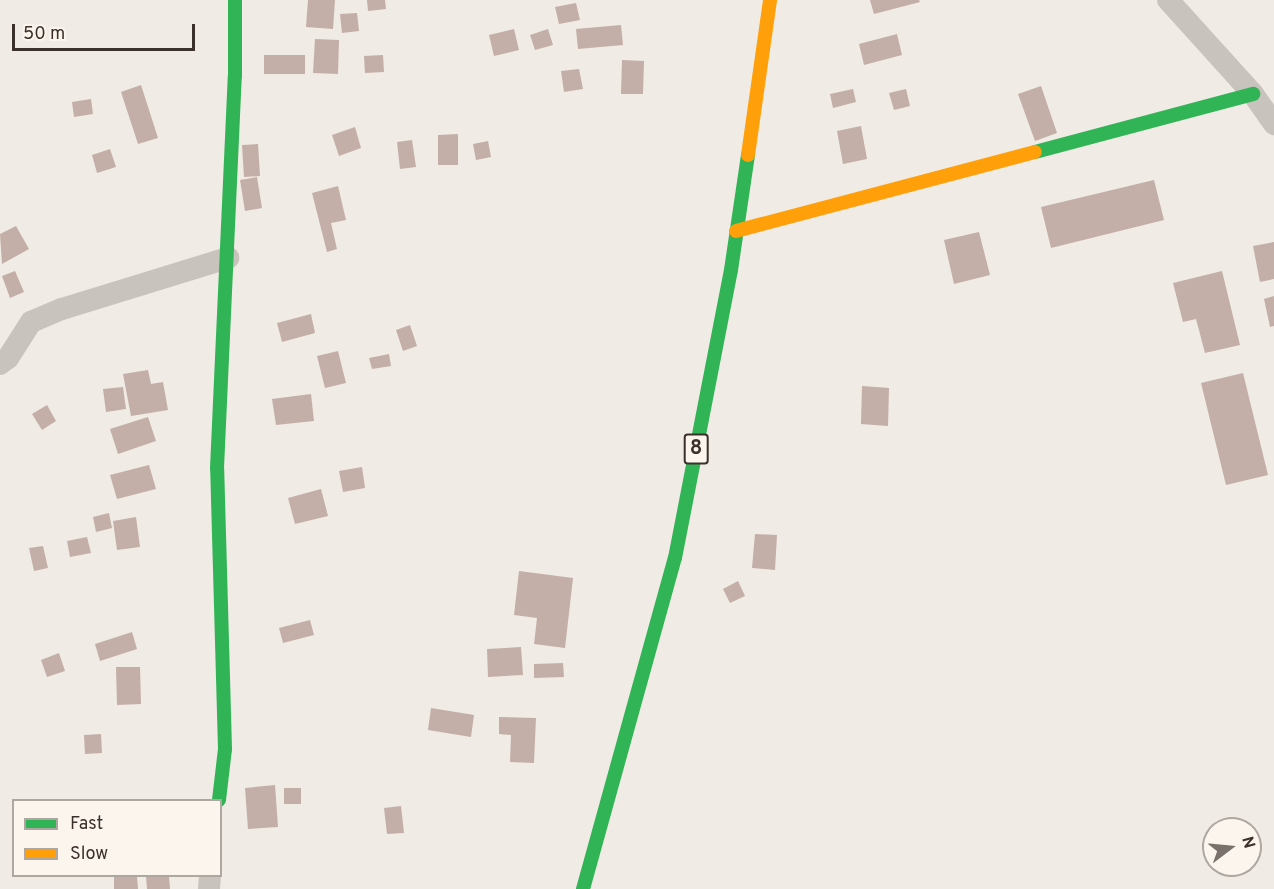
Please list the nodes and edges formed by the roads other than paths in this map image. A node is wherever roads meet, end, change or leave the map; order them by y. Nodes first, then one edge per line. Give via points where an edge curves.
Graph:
1 (235, 0) edge
2 (770, 0) edge
3 (1168, 0) edge
4 (1254, 94) junction
5 (1274, 124) edge
6 (736, 231) junction
7 (228, 258) junction
8 (0, 364) edge
9 (219, 799) edge
10 (583, 889) edge

1 - 7 street
2 - 6 street, 8
3 - 4 street
4 - 5 street
4 - 6 street
6 - 10 street, 8 via 675,558
7 - 8 street via 62,309 32,322
7 - 9 street via 217,468 225,749

